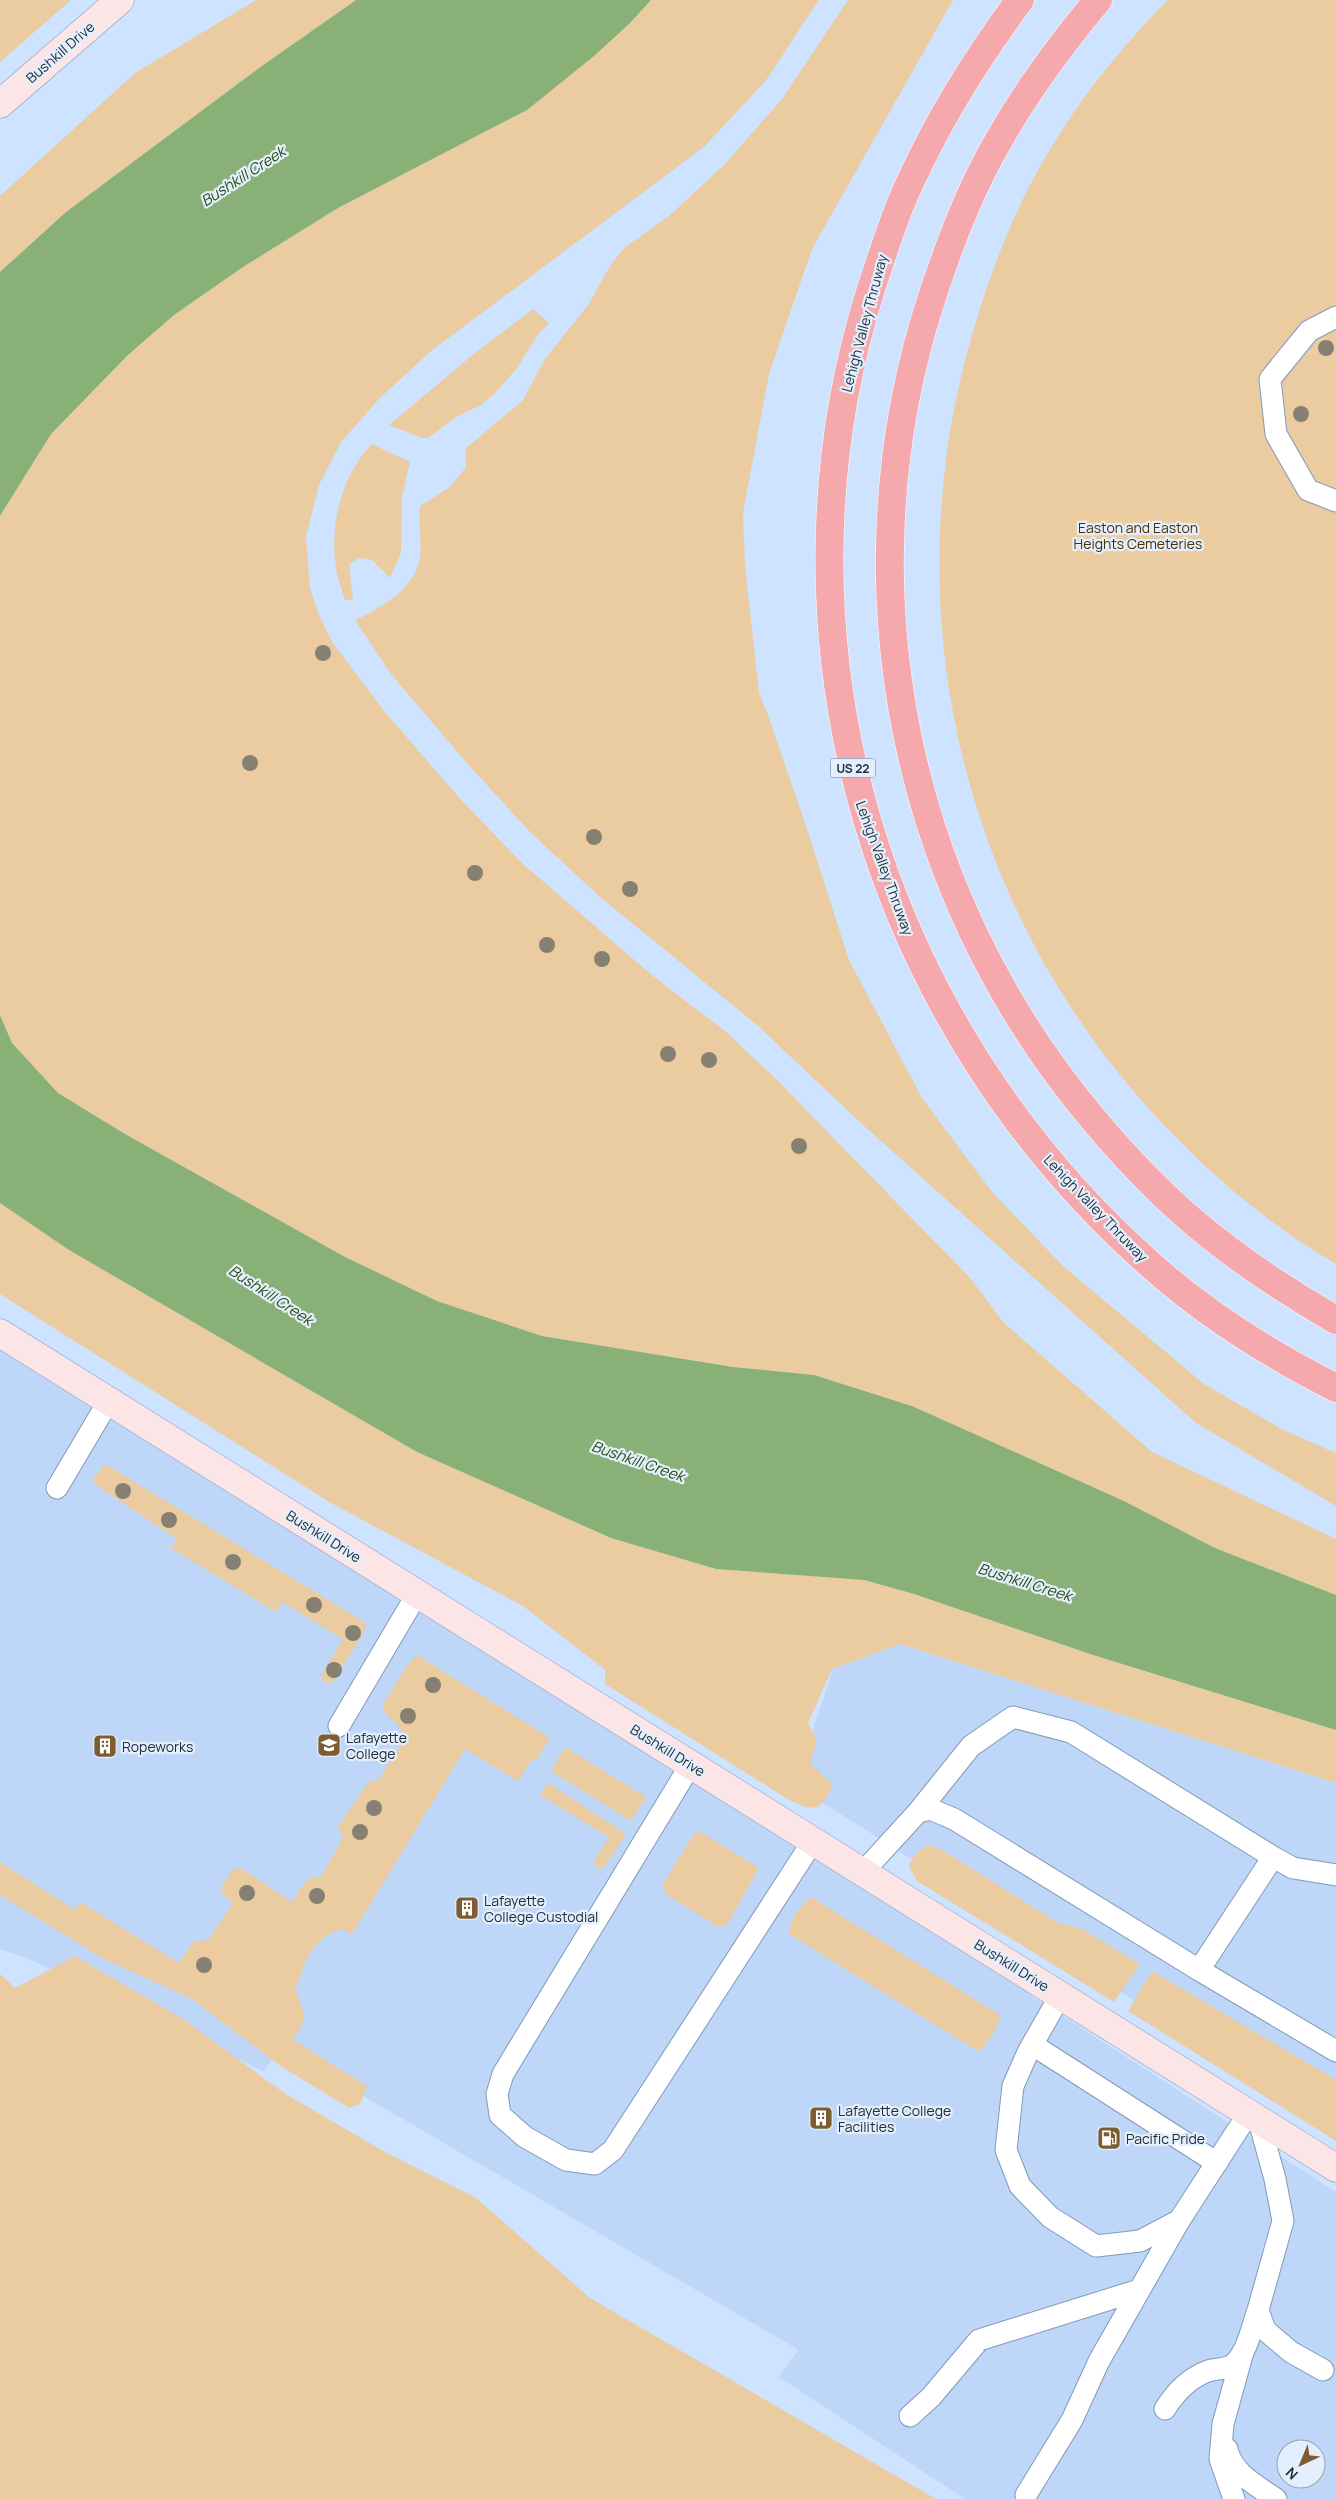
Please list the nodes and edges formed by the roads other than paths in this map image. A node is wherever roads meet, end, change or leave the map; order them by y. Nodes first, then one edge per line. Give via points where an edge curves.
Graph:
1 (120, 0) edge
2 (1020, 0) edge
3 (1098, 0) edge
4 (0, 104) edge
5 (1336, 317) edge
6 (1336, 501) edge
7 (1336, 1320) edge
8 (0, 1333) edge
9 (1336, 1388) edge
10 (108, 1402) junction
11 (57, 1488) dead end
12 (417, 1594) junction
13 (339, 1726) dead end
14 (691, 1764) junction
15 (918, 1812) junction
16 (812, 1842) junction
17 (1273, 1857) junction
18 (863, 1872) junction
19 (1336, 1875) edge
20 (1199, 1970) junction
21 (1060, 1996) junction
22 (1033, 2044) junction
23 (1336, 2051) edge
24 (1254, 2117) junction
25 (1217, 2163) junction
26 (1336, 2168) edge
27 (1178, 2221) junction
28 (1139, 2290) junction
29 (1258, 2310) junction
30 (1243, 2352) junction
31 (1323, 2370) dead end
32 (1165, 2410) dead end
33 (910, 2416) dead end
34 (1222, 2424) junction
35 (1026, 2495) dead end
36 (1234, 2499) edge
37 (1276, 2499) edge

1 - 4 street, Bushkill Drive
2 - 9 highway, Lehigh Valley Thruway / US 22 via 983,50 946,109 912,177 884,248 845,386 835,454 830,591 843,724 859,795 902,922 929,981 968,1049 1030,1137 1084,1200 1154,1268 1248,1340
3 - 7 highway via 1033,84 999,139 967,202 920,334 899,434 891,525 893,651 902,713 936,842 958,899 992,970 1042,1053 1112,1141 1194,1222 1282,1288
5 - 6 lane via 1309,331 1270,379 1276,434 1308,490
8 - 10 street, Bushkill Drive
10 - 11 lane
10 - 12 street, Bushkill Drive
12 - 13 lane
12 - 14 street, Bushkill Drive
14 - 16 street, Bushkill Drive
14 - 16 lane via 503,2074 497,2094 500,2115 525,2137 566,2160 595,2164 613,2150
15 - 17 lane via 971,1746 1014,1717 1071,1732
15 - 18 lane
15 - 20 lane via 930,1809 954,1819
16 - 18 street, Bushkill Drive
17 - 19 lane via 1293,1868
17 - 20 lane
18 - 21 street, Bushkill Drive
20 - 23 lane
21 - 22 lane
21 - 24 street, Bushkill Drive
22 - 25 lane
22 - 27 lane via 1013,2086 1006,2150 1020,2186 1050,2217 1096,2246 1140,2241
24 - 25 lane
24 - 26 street, Bushkill Drive
24 - 29 lane via 1275,2179 1283,2221
25 - 27 lane
27 - 28 lane
28 - 33 lane via 979,2340 931,2397
28 - 35 lane via 1099,2361 1072,2420
29 - 30 lane
29 - 31 lane via 1265,2330 1291,2352
30 - 32 lane via 1232,2366 1206,2372 1188,2382 1174,2395
30 - 34 lane
34 - 36 lane via 1220,2459
34 - 37 lane via 1230,2459 1238,2471

